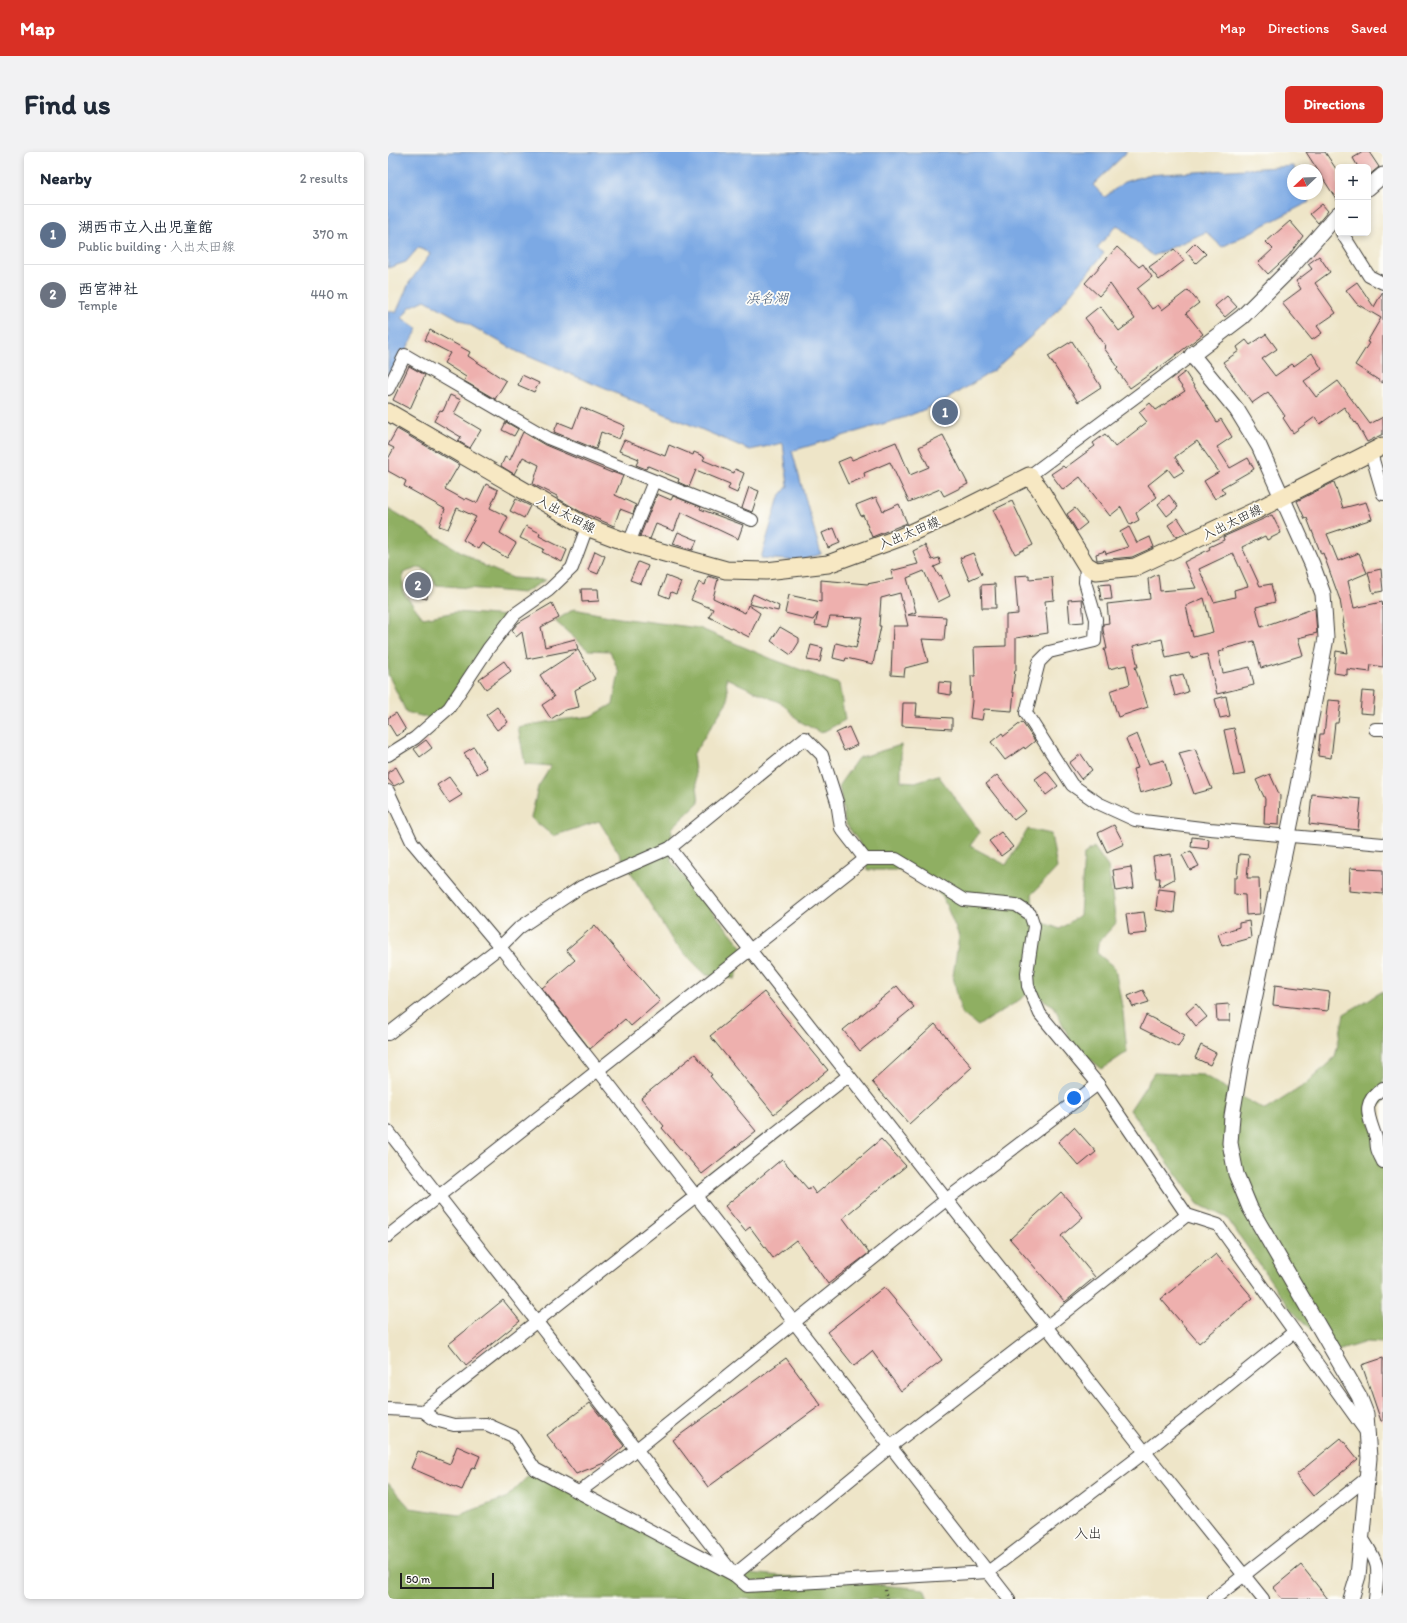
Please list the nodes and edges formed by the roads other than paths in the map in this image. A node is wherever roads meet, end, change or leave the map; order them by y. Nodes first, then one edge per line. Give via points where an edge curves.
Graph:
1 (1383, 175) edge
2 (1371, 185) edge
3 (1335, 222) edge
4 (1344, 236) edge
5 (1383, 283) edge
6 (1192, 355) junction
7 (388, 389) edge
8 (388, 412) edge
9 (1377, 449) edge
10 (1029, 476) junction
11 (654, 481) junction
12 (1383, 494) edge
13 (1281, 498) junction
14 (752, 520) dead end
15 (587, 527) junction
16 (629, 542) junction
17 (1086, 565) junction
18 (388, 755) edge
19 (388, 792) edge
20 (1288, 835) junction
21 (1383, 844) edge
22 (670, 848) junction
23 (865, 859) junction
24 (500, 946) junction
25 (750, 950) junction
26 (388, 1034) edge
27 (598, 1070) junction
28 (848, 1076) junction
29 (1098, 1084) junction
30 (1383, 1088) edge
31 (388, 1131) edge
32 (1383, 1162) edge
33 (695, 1196) junction
34 (438, 1197) junction
35 (947, 1199) junction
36 (1187, 1215) junction
37 (388, 1236) edge
38 (794, 1321) junction
39 (537, 1322) junction
40 (1046, 1327) junction
41 (1294, 1332) junction
42 (388, 1409) edge
43 (423, 1411) junction
44 (1368, 1436) junction
45 (890, 1448) junction
46 (637, 1449) junction
47 (1145, 1452) junction
48 (1367, 1478) junction
49 (579, 1492) junction
50 (1362, 1538) junction
51 (988, 1572) junction
52 (734, 1575) junction
53 (1244, 1575) junction
54 (1009, 1599) edge
55 (1214, 1599) edge
56 (1263, 1599) edge
57 (1350, 1599) edge
58 (1375, 1599) edge

1 - 2 street
3 - 6 street via 1242,317
4 - 5 street via 1368,276
6 - 10 street
6 - 13 street via 1237,410 1259,446
7 - 11 street via 406,355 548,438
8 - 15 main road, 入出太田線
9 - 12 street
9 - 13 main road, 入出太田線
10 - 16 main road, 入出太田線 via 899,538 828,564 766,571 726,570
10 - 17 main road
11 - 14 street
11 - 16 street
13 - 17 main road, 入出太田線 via 1135,567 1096,571
13 - 20 street via 1323,594 1326,638
15 - 16 main road, 入出太田線
15 - 18 street via 572,568 549,590 515,614 449,708 415,738
17 - 20 street via 1085,582 1096,619 1095,642 1049,652 1043,656 1039,662 1026,713 1072,785 1098,803 1135,820
19 - 24 street via 412,842
20 - 21 street
20 - 44 street via 1240,1068 1230,1143 1236,1174 1250,1208 1359,1396 1366,1414
22 - 23 street via 805,738 822,755 837,802 840,828
22 - 24 street via 581,887 519,928
22 - 25 street
23 - 25 street
23 - 29 street via 896,859 964,900 1016,905 1025,909 1030,914 1034,926 1027,973 1029,992 1040,1014
24 - 26 street
24 - 27 street
25 - 27 street
25 - 28 street
27 - 33 street
27 - 34 street
28 - 33 street
28 - 35 street
29 - 35 street
29 - 36 street
30 - 32 street via 1374,1094 1369,1105 1368,1118
31 - 34 street
33 - 38 street
33 - 39 street
34 - 37 street
34 - 39 street
35 - 38 street
35 - 40 street
36 - 40 street
36 - 41 street via 1218,1226
38 - 45 street
38 - 46 street
39 - 43 street
39 - 46 street
40 - 45 street
40 - 47 street
41 - 44 street
41 - 47 street
42 - 43 street
43 - 49 street via 435,1420 454,1425 486,1424 513,1436 535,1469
44 - 48 street
45 - 51 street
45 - 52 street
46 - 49 street
46 - 52 street
47 - 51 street
47 - 53 street
48 - 50 street
48 - 53 street
49 - 52 street
50 - 57 street via 1358,1576
50 - 58 street via 1376,1558 1378,1574
51 - 52 street via 747,1586
51 - 54 street
53 - 55 street
53 - 56 street

